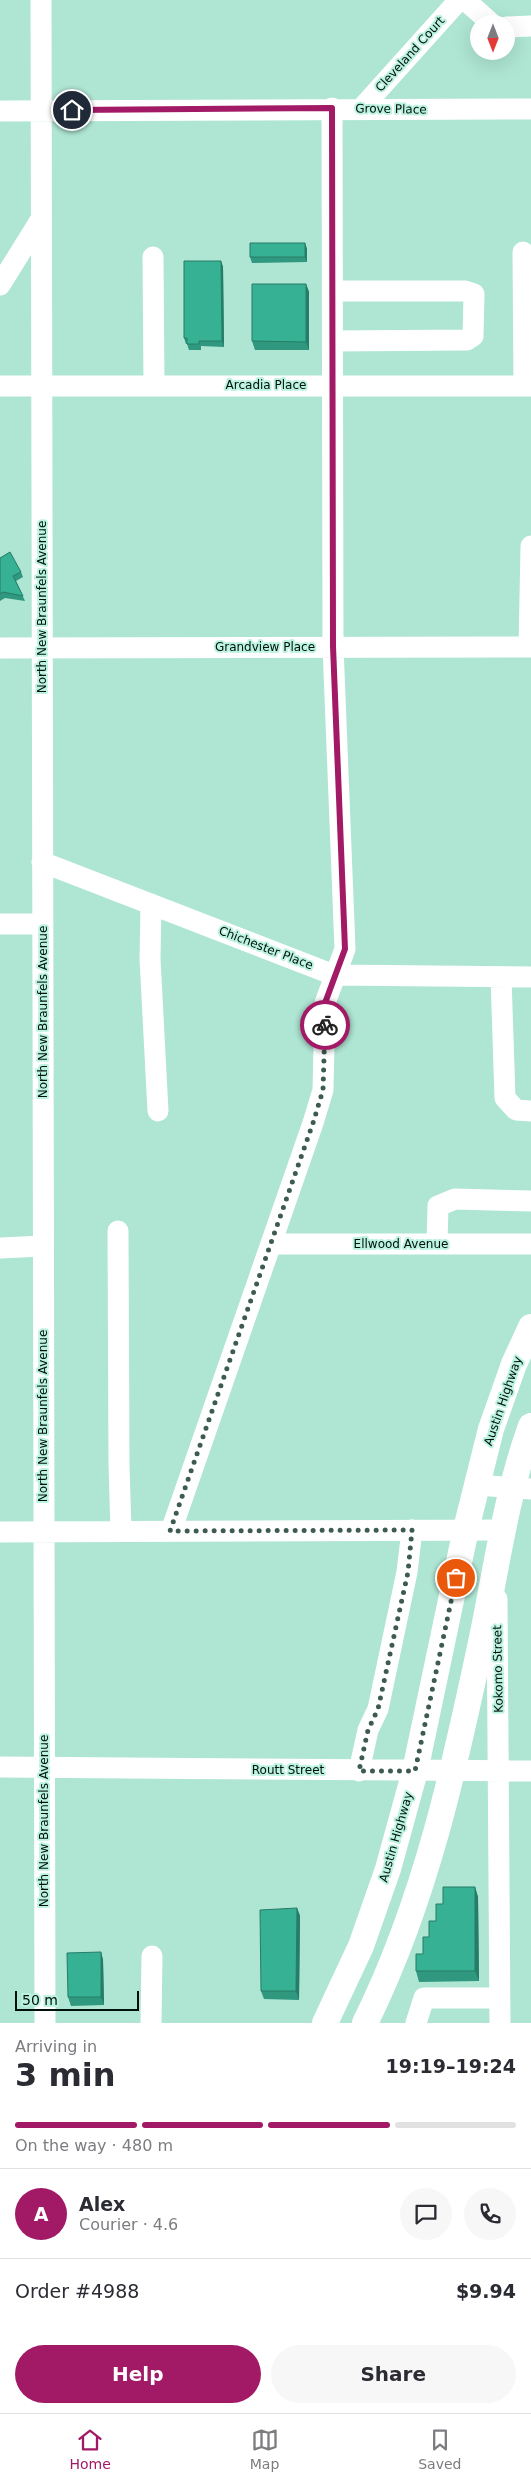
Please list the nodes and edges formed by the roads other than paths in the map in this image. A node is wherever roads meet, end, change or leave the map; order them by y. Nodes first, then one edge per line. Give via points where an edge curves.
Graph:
1 (41, 0) edge
2 (459, 0) edge
3 (465, 0) edge
4 (482, 15) edge
5 (531, 26) edge
6 (515, 27) edge
7 (332, 108) junction
8 (361, 108) junction
9 (531, 109) edge
10 (0, 111) edge
11 (41, 111) junction
12 (41, 219) junction
13 (523, 252) dead end
14 (153, 257) dead end
15 (0, 285) edge
16 (332, 291) junction
17 (333, 340) junction
18 (333, 385) junction
19 (0, 386) edge
20 (41, 386) junction
21 (154, 386) junction
22 (528, 386) edge
23 (531, 546) edge
24 (530, 623) edge
25 (333, 646) junction
26 (42, 647) junction
27 (530, 647) edge
28 (0, 648) edge
29 (42, 862) junction
30 (151, 904) junction
31 (0, 924) edge
32 (42, 924) junction
33 (334, 975) junction
34 (501, 976) junction
35 (531, 977) edge
36 (158, 1110) dead end
37 (531, 1110) edge
38 (531, 1201) edge
39 (118, 1231) dead end
40 (271, 1244) junction
41 (437, 1244) junction
42 (531, 1244) edge
43 (43, 1246) junction
44 (0, 1248) edge
45 (531, 1327) edge
46 (531, 1426) edge
47 (477, 1485) junction
48 (523, 1488) edge
49 (466, 1529) junction
50 (412, 1530) junction
51 (503, 1530) junction
52 (122, 1531) junction
53 (170, 1531) junction
54 (0, 1532) edge
55 (44, 1532) junction
56 (496, 1566) junction
57 (0, 1768) edge
58 (44, 1768) junction
59 (359, 1771) junction
60 (415, 1771) junction
61 (452, 1771) junction
62 (499, 1771) junction
63 (531, 1771) edge
64 (152, 1956) dead end
65 (499, 1998) junction
66 (45, 2023) edge
67 (151, 2023) edge
68 (325, 2023) edge
69 (365, 2023) edge
70 (416, 2023) edge
71 (500, 2023) edge

1 - 11 street, North New Braunfels Avenue
2 - 8 street, Cleveland Court
3 - 4 street
5 - 6 street
7 - 8 street, Grove Place
7 - 11 street, Grove Place
7 - 16 street
8 - 9 street, Grove Place
10 - 11 street, Grove Place
11 - 12 street, North New Braunfels Avenue
12 - 15 street
12 - 20 street, North New Braunfels Avenue
13 - 22 street
14 - 21 street
16 - 17 street
16 - 17 street via 465,291 474,294 473,336 467,340
17 - 18 street
18 - 21 street, Arcadia Place
18 - 22 street, Arcadia Place
18 - 25 street
19 - 20 street, Arcadia Place
20 - 21 street, Arcadia Place
20 - 26 street, North New Braunfels Avenue
23 - 24 street
24 - 27 street
25 - 26 street, Grandview Place
25 - 27 street, Grandview Place
25 - 33 street via 345,949
26 - 28 street, Grandview Place
26 - 29 street, North New Braunfels Avenue
29 - 30 street, Chichester Place
29 - 32 street, North New Braunfels Avenue
30 - 33 street, Chichester Place
30 - 36 street via 150,959
31 - 32 street
32 - 43 street, North New Braunfels Avenue
33 - 34 street, Chichester Place
33 - 40 street via 325,1003 323,1090
34 - 35 street, Chichester Place
34 - 37 street via 505,1098 516,1110
38 - 41 street via 455,1199 438,1206
39 - 52 street via 118,1455
40 - 41 street, Ellwood Avenue
40 - 53 street
41 - 42 street, Ellwood Avenue
43 - 44 street
43 - 55 street, North New Braunfels Avenue
45 - 47 main road, Austin Highway via 490,1430
46 - 48 main road
47 - 48 street
47 - 49 main road, Austin Highway
48 - 51 main road
49 - 50 street
49 - 51 street
49 - 60 main road, Austin Highway
50 - 53 street
50 - 59 street via 408,1572 378,1709 368,1730
51 - 56 main road
52 - 53 street
52 - 55 street
54 - 55 street
55 - 58 street, North New Braunfels Avenue
56 - 61 main road
56 - 62 street, Kokomo Street
57 - 58 street, Routt Street
58 - 59 street, Routt Street
58 - 66 street, North New Braunfels Avenue
59 - 60 street, Routt Street
60 - 61 street, Routt Street
60 - 68 main road, Austin Highway via 388,1869 361,1946
61 - 62 street, Routt Street
61 - 69 main road via 424,1880 395,1960
62 - 63 street, Routt Street
62 - 65 street, Kokomo Street
64 - 67 street
65 - 70 street via 424,1998
65 - 71 street, Kokomo Street

